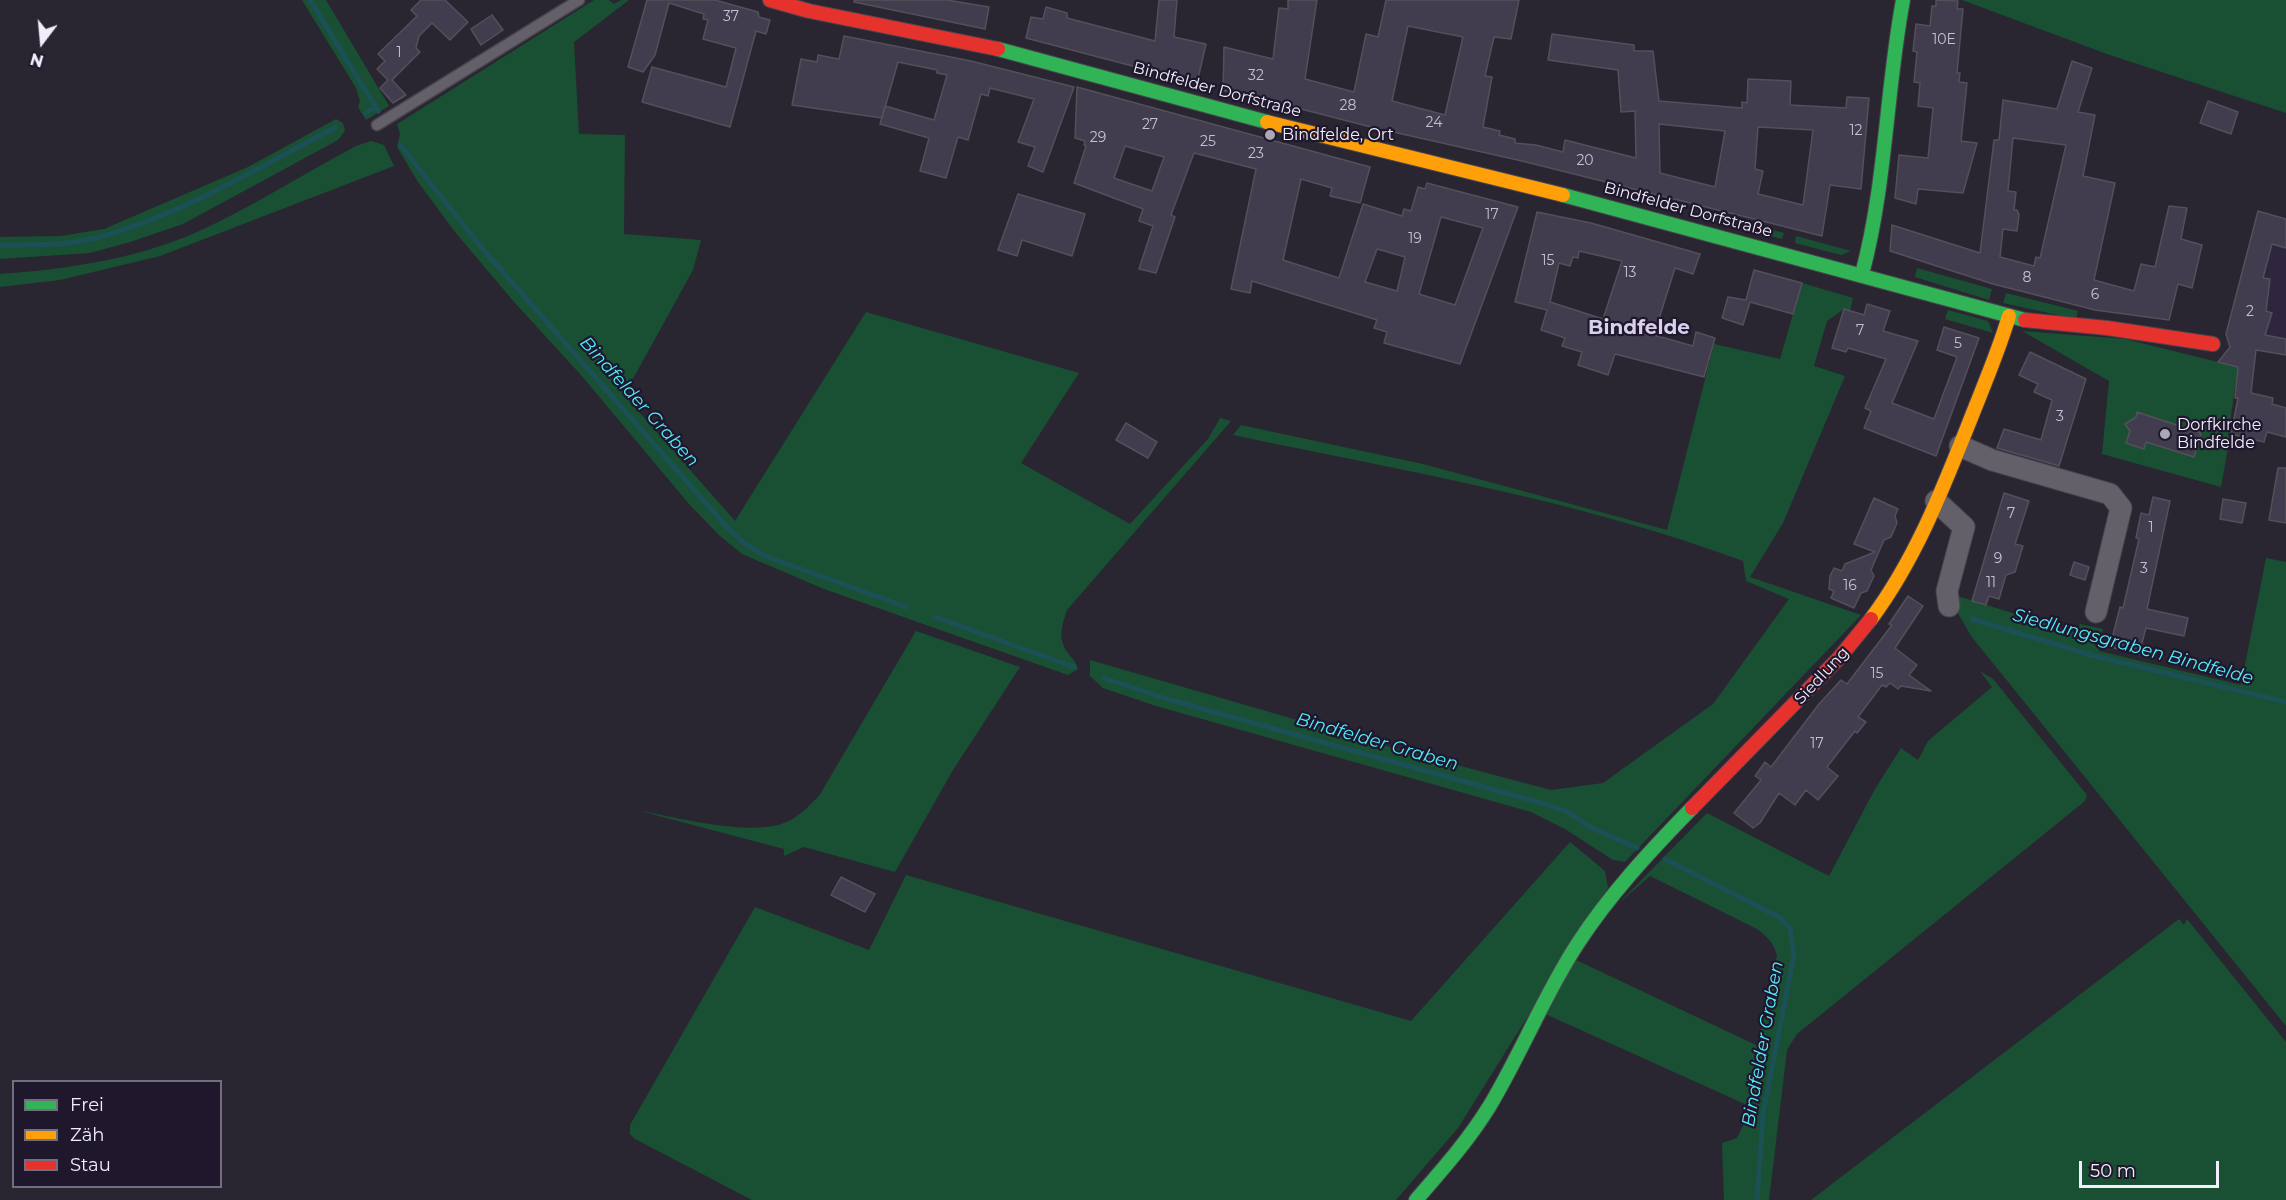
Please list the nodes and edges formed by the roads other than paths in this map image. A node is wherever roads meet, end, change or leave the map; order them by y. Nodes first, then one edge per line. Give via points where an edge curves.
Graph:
1 (579, 0) edge
2 (771, 0) edge
3 (1903, 0) edge
4 (377, 125) dead end
5 (1862, 274) junction
6 (2008, 316) junction
7 (2213, 344) dead end
8 (1960, 446) junction
9 (1936, 501) junction
10 (1949, 606) dead end
11 (2096, 612) dead end
12 (1416, 1200) edge

1 - 4 lane
2 - 5 street, Bindfelder Dorfstraße via 1060,64 1262,120 1626,210
3 - 5 street via 1893,54 1874,230
5 - 6 street, Bindfelder Dorfstraße
6 - 7 street, Bindfelder Dorfstraße
6 - 8 street, Siedlung via 2002,341
8 - 9 street, Siedlung
8 - 11 street via 1992,460 2110,494 2121,508
9 - 10 street via 1964,527 1947,591
9 - 12 street, Siedlung via 1908,563 1863,632 1634,870 1591,924 1559,972 1489,1107 1457,1153

